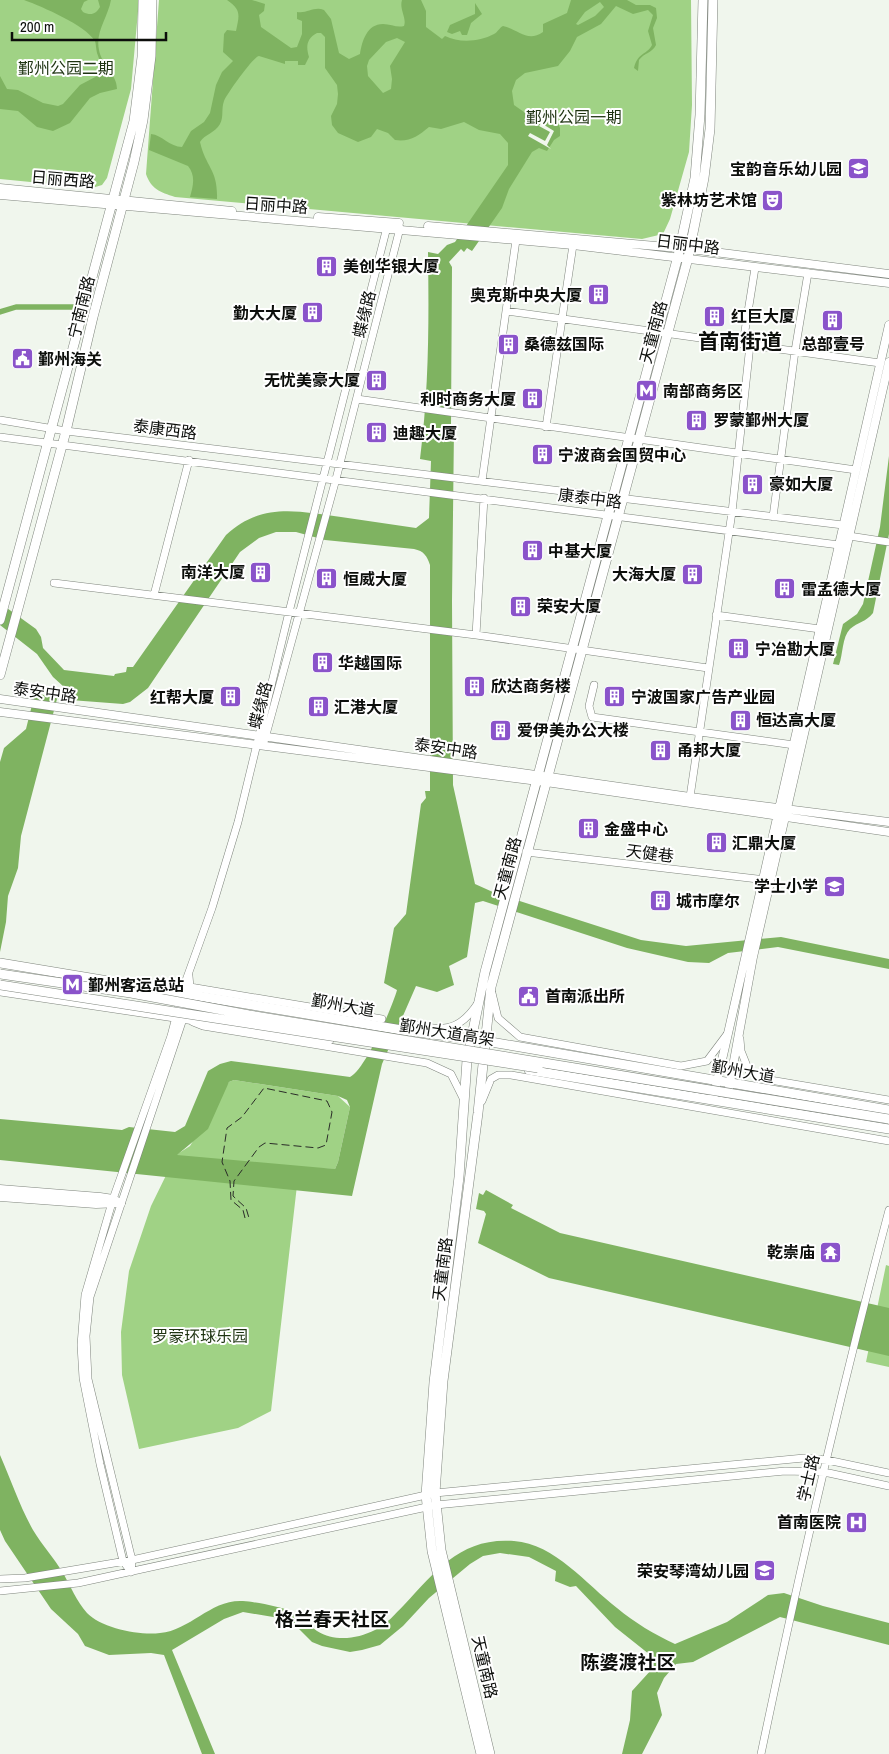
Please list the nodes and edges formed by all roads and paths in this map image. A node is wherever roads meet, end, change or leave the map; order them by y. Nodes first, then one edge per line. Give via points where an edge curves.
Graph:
1 (143, 0) edge
2 (152, 0) edge
3 (703, 0) edge
4 (713, 0) edge
5 (139, 121) junction
6 (0, 188) edge
7 (0, 195) edge
8 (113, 202) junction
9 (123, 203) junction
10 (388, 225) junction
11 (400, 228) junction
12 (457, 232) junction
13 (484, 235) junction
14 (516, 240) junction
15 (573, 245) junction
16 (679, 252) junction
17 (689, 254) junction
18 (755, 268) junction
19 (808, 274) junction
20 (889, 274) edge
21 (889, 282) edge
22 (506, 311) junction
23 (562, 319) junction
24 (889, 325) edge
25 (664, 332) junction
26 (747, 344) junction
27 (795, 351) junction
28 (889, 362) edge
29 (880, 363) junction
30 (357, 399) junction
31 (492, 418) junction
32 (0, 420) edge
33 (546, 427) junction
34 (50, 428) junction
35 (66, 431) junction
36 (0, 437) edge
37 (633, 440) junction
38 (47, 442) junction
39 (63, 444) junction
40 (738, 454) junction
41 (189, 460) junction
42 (780, 460) junction
43 (328, 462) junction
44 (340, 464) junction
45 (856, 470) junction
46 (324, 477) junction
47 (336, 479) junction
48 (482, 482) junction
49 (613, 497) junction
50 (484, 498) junction
51 (622, 498) junction
52 (732, 512) junction
53 (608, 514) junction
54 (618, 516) junction
55 (773, 517) junction
56 (843, 525) junction
57 (729, 530) junction
58 (849, 536) junction
59 (889, 542) edge
60 (839, 545) junction
61 (54, 583) dead end
62 (154, 595) junction
63 (289, 612) junction
64 (299, 613) junction
65 (716, 615) junction
66 (0, 620) edge
67 (820, 630) junction
68 (476, 635) junction
69 (576, 650) junction
70 (708, 668) junction
71 (0, 675) edge
72 (594, 685) dead end
73 (0, 699) edge
74 (0, 712) edge
75 (700, 732) junction
76 (262, 736) junction
77 (794, 745) junction
78 (258, 747) junction
79 (432, 764) junction
80 (542, 778) junction
81 (690, 796) junction
82 (783, 808) junction
83 (781, 817) junction
84 (889, 822) edge
85 (889, 832) edge
86 (526, 852) junction
87 (767, 880) junction
88 (2, 963) edge
89 (0, 974) edge
90 (0, 985) edge
91 (491, 987) junction
92 (0, 991) edge
93 (187, 991) junction
94 (481, 998) junction
95 (180, 1018) junction
96 (402, 1026) junction
97 (740, 1029) junction
98 (728, 1033) junction
99 (471, 1040) junction
100 (485, 1041) junction
101 (392, 1053) junction
102 (467, 1060) junction
103 (483, 1063) junction
104 (717, 1082) junction
105 (730, 1084) junction
106 (713, 1100) junction
107 (889, 1100) edge
108 (726, 1102) junction
109 (889, 1110) edge
110 (463, 1111) junction
111 (478, 1113) junction
112 (889, 1119) edge
113 (889, 1124) edge
114 (889, 1129) edge
115 (889, 1141) edge
116 (0, 1189) edge
117 (0, 1197) edge
118 (112, 1202) junction
119 (121, 1203) junction
120 (889, 1210) edge
121 (827, 1460) junction
122 (824, 1472) junction
123 (889, 1473) edge
124 (889, 1486) edge
125 (430, 1494) junction
126 (432, 1506) junction
127 (132, 1560) junction
128 (123, 1561) junction
129 (131, 1572) junction
130 (0, 1579) edge
131 (0, 1591) edge
132 (481, 1754) edge
133 (490, 1754) edge
134 (761, 1754) edge

1 - 5 main road
2 - 5 main road, 宁南南路 via 151,56
3 - 16 main road, 天童南路 via 695,178
4 - 17 main road, 天童南路 via 710,129
5 - 8 main road, 宁南南路
5 - 9 main road, 宁南南路 via 134,162
6 - 8 main road, 日丽西路
7 - 8 main road, 日丽西路
8 - 9 main road, 日丽西路
8 - 34 main road, 宁南南路
9 - 10 main road, 日丽中路 via 193,206
9 - 10 main road, 日丽中路 via 222,215
9 - 35 main road, 宁南南路
10 - 11 main road, 日丽中路
10 - 12 main road
10 - 43 street, 蝶缘路
11 - 12 main road, 日丽中路
11 - 30 street, 蝶缘路
12 - 13 main road
13 - 14 main road, 日丽中路
13 - 16 main road, 日丽中路
14 - 15 main road, 日丽中路
14 - 22 street
15 - 16 main road, 日丽中路
15 - 23 street
16 - 17 main road, 日丽中路
16 - 25 main road, 天童南路
17 - 18 main road, 日丽中路
17 - 20 main road, 日丽中路
17 - 25 main road, 天童南路
18 - 19 main road, 日丽中路
18 - 26 street
19 - 21 main road, 日丽中路
19 - 27 street
22 - 23 street
22 - 31 street
23 - 25 street
23 - 33 street
24 - 29 main road
25 - 26 street
25 - 37 main road, 天童南路
26 - 27 street
26 - 40 street
27 - 29 street
27 - 42 street
28 - 58 main road
29 - 45 main road
30 - 31 street
30 - 44 street, 蝶缘路
31 - 33 street
31 - 48 street
32 - 34 street, 泰康西路
33 - 37 street
34 - 35 street, 泰康西路
34 - 38 main road, 宁南南路
35 - 39 main road, 宁南南路
35 - 43 street, 泰康西路
36 - 38 street, 泰康西路
37 - 40 street
37 - 49 main road, 天童南路
37 - 51 main road, 天童南路
38 - 39 street, 泰康西路
38 - 66 main road, 宁南南路
39 - 41 street, 泰康西路
39 - 71 main road, 宁南南路
40 - 42 street
40 - 52 street
41 - 46 street, 泰康西路
41 - 62 street
42 - 45 street
42 - 55 street
43 - 44 street, 康泰中路
43 - 46 street, 蝶缘路
44 - 47 street, 蝶缘路
44 - 48 street, 康泰中路
45 - 56 main road
46 - 47 street, 康泰中路
46 - 63 street, 蝶缘路
47 - 50 street, 康泰中路
47 - 64 street, 蝶缘路
48 - 49 street, 康泰中路
49 - 51 street, 康泰中路
49 - 53 main road, 天童南路
50 - 53 street, 康泰中路
50 - 68 street
51 - 52 street, 康泰中路
51 - 54 main road, 天童南路
52 - 55 street, 康泰中路
52 - 57 street
53 - 54 street, 康泰中路
53 - 69 main road, 天童南路
54 - 57 street, 康泰中路
54 - 69 main road, 天童南路
55 - 56 street, 康泰中路
56 - 58 street
56 - 60 main road
57 - 60 street, 康泰中路
57 - 65 street
58 - 59 street
58 - 60 street
58 - 82 main road
60 - 67 main road
61 - 62 street
62 - 63 street
63 - 64 street
63 - 76 street, 蝶缘路
64 - 68 street
64 - 76 street, 蝶缘路
65 - 67 street
65 - 70 street
67 - 77 main road
68 - 69 street
69 - 70 street
69 - 80 main road, 天童南路
70 - 75 street
72 - 75 street via 589,706 592,717
73 - 76 main road, 泰安中路
74 - 78 main road, 泰安中路
75 - 77 street
75 - 81 street
76 - 78 street, 蝶缘路
76 - 79 main road, 泰安中路
77 - 82 main road
78 - 79 main road, 泰安中路
78 - 93 street, 蝶缘路 via 238,822 188,976
79 - 80 main road, 泰安中路
80 - 81 main road, 泰安中路
80 - 83 main road, 泰安中路
80 - 86 main road, 天童南路
80 - 94 main road, 天童南路 via 485,972
81 - 82 main road, 泰安中路
82 - 83 main road
82 - 84 main road, 泰安中路
83 - 85 main road, 泰安中路
83 - 87 main road
86 - 87 street, 天健巷
86 - 91 main road, 天童南路
87 - 97 main road
87 - 98 main road
88 - 93 main road, 鄞州大道
89 - 112 main road, 鄞州大道高架, bridge
90 - 113 main road, 鄞州大道高架, bridge
91 - 98 street via 498,1018 520,1037 681,1066 707,1061
91 - 100 main road, 天童南路
92 - 95 main road, 鄞州大道
93 - 95 street, 蝶缘路
93 - 96 main road, 鄞州大道
94 - 96 street via 459,1023 442,1030
94 - 99 main road, 天童南路
95 - 101 main road, 鄞州大道
95 - 118 street
95 - 119 street
96 - 99 main road, 鄞州大道
97 - 105 main road
97 - 107 street, 鄞州大道 via 741,1051 749,1071 764,1079
98 - 104 main road
99 - 100 main road, 鄞州大道
99 - 102 main road, 天童南路
100 - 103 main road, 天童南路
100 - 104 main road, 鄞州大道
101 - 102 main road, 鄞州大道
101 - 110 street via 451,1074 464,1100
102 - 103 main road, 鄞州大道
102 - 110 main road, 天童南路
103 - 106 main road, 鄞州大道
103 - 111 main road, 天童南路
104 - 105 main road, 鄞州大道
104 - 106 main road
105 - 108 main road
105 - 109 main road, 鄞州大道
106 - 108 main road, 鄞州大道
108 - 114 main road, 鄞州大道
110 - 125 main road, 天童南路 via 459,1177 434,1382
111 - 115 street via 491,1079 498,1075 511,1075
111 - 125 main road, 天童南路
116 - 118 main road
117 - 118 main road
118 - 119 main road
118 - 128 street via 85,1295 81,1360 100,1464
119 - 127 street via 90,1297 85,1357
120 - 121 street, 学士路
121 - 122 street, 学士路
121 - 123 street
121 - 125 street via 804,1458
122 - 124 street
122 - 126 street via 785,1471
122 - 134 street, 学士路
125 - 126 main road, 天童南路
125 - 127 street
126 - 129 street
126 - 132 main road via 436,1564
126 - 133 main road, 天童南路
127 - 128 street
127 - 129 street
128 - 129 street
128 - 130 street via 74,1571
129 - 131 street via 78,1583

